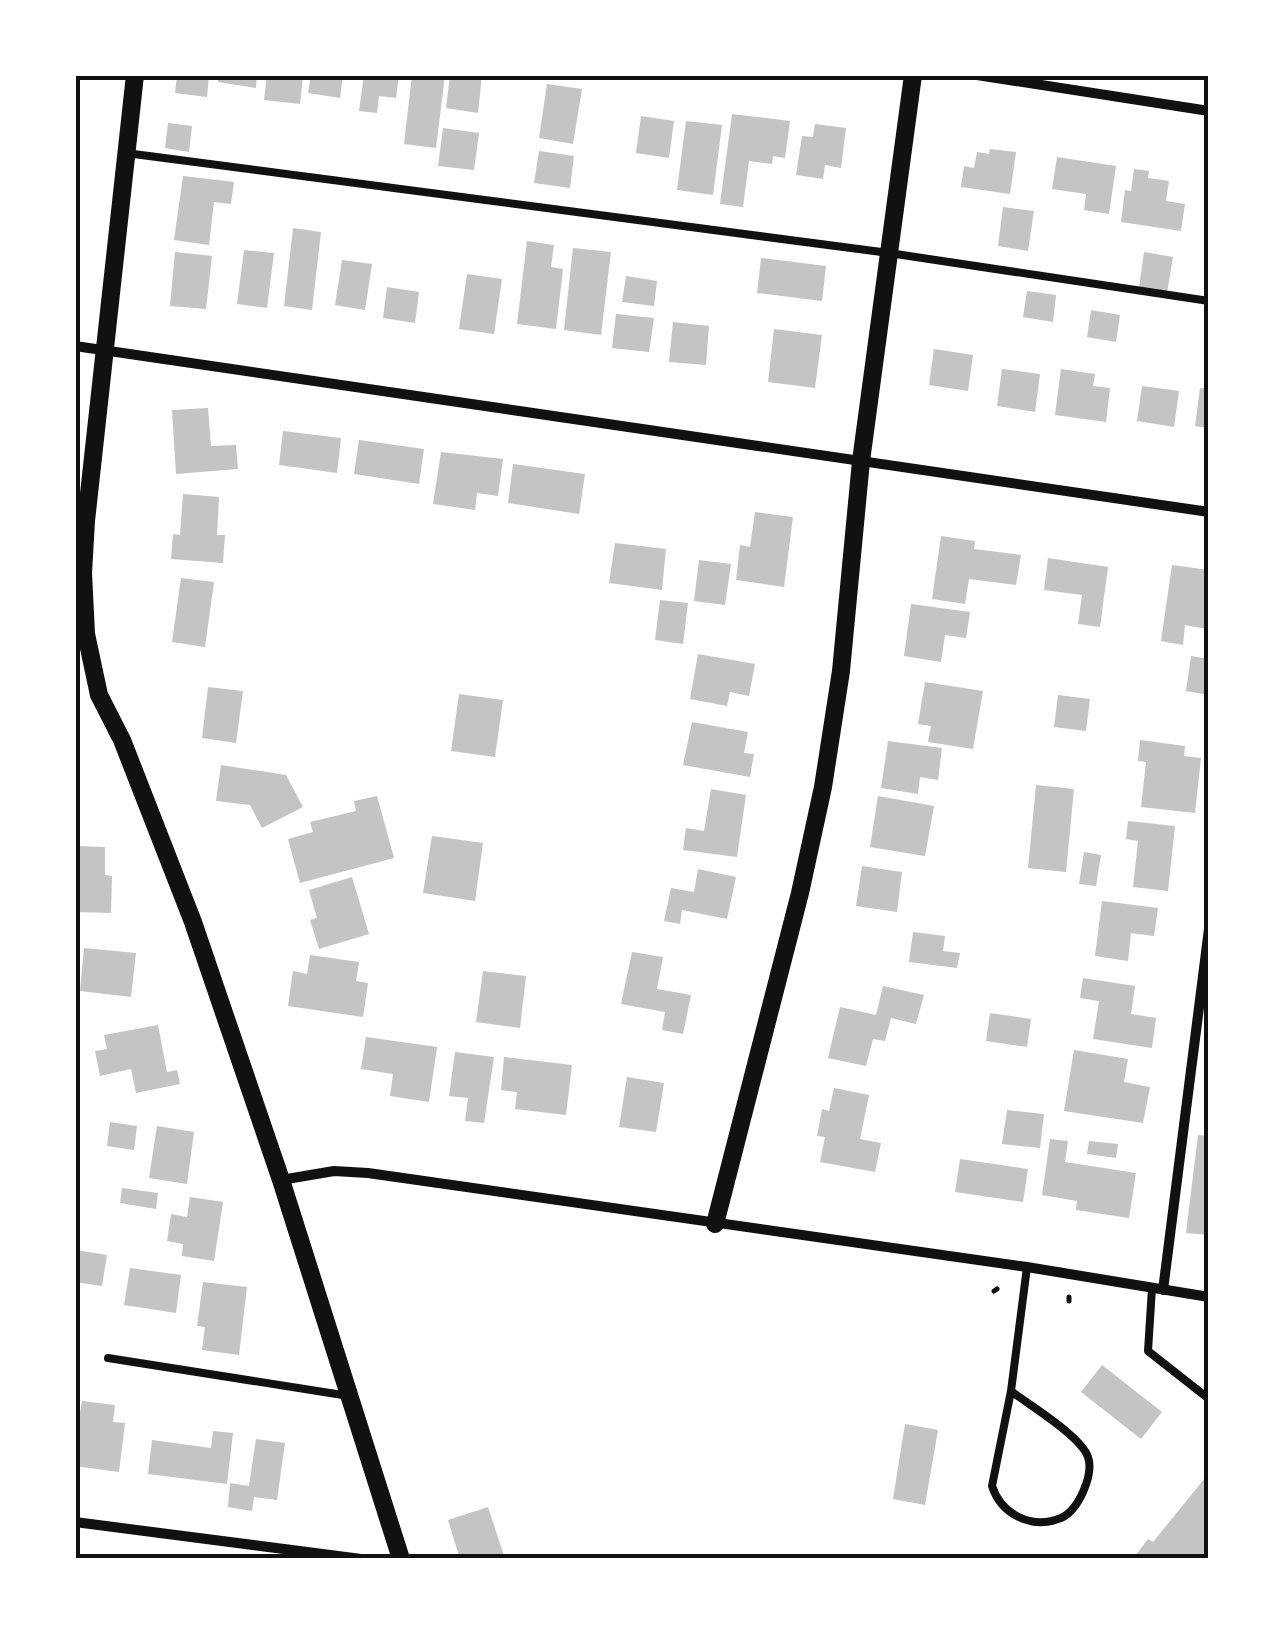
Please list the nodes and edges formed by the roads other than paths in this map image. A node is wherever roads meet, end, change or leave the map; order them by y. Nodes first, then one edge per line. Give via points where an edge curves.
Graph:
1 (134, 75) edge
2 (913, 75) edge
3 (977, 75) edge
4 (1209, 112) edge
5 (126, 154) junction
6 (890, 252) junction
7 (1209, 302) edge
8 (75, 346) edge
9 (103, 349) junction
10 (862, 462) junction
11 (1209, 512) edge
12 (79, 573) edge
13 (1209, 928) edge
14 (281, 1180) junction
15 (715, 1224) junction
16 (1027, 1267) junction
17 (1158, 1289) junction
18 (1209, 1297) edge
19 (108, 1358) dead end
20 (1011, 1390) junction
21 (349, 1396) junction
22 (1209, 1399) edge
23 (75, 1522) edge
24 (361, 1559) edge
25 (401, 1559) edge

1 - 5 street
2 - 6 street
3 - 4 street
5 - 6 lane
5 - 9 street
6 - 7 lane
6 - 10 street
8 - 9 street
9 - 10 street
9 - 12 street
10 - 11 street
10 - 15 street via 823,787
12 - 14 street via 99,695 193,922
13 - 17 street
14 - 15 street via 368,1173
14 - 21 street
15 - 16 street
16 - 17 street
16 - 20 lane
17 - 18 street
17 - 22 lane via 1148,1351
19 - 21 lane
20 - 20 lane via 992,1486 997,1501 1009,1514 1031,1521 1062,1518 1090,1476 1088,1457
21 - 25 street
23 - 24 street

